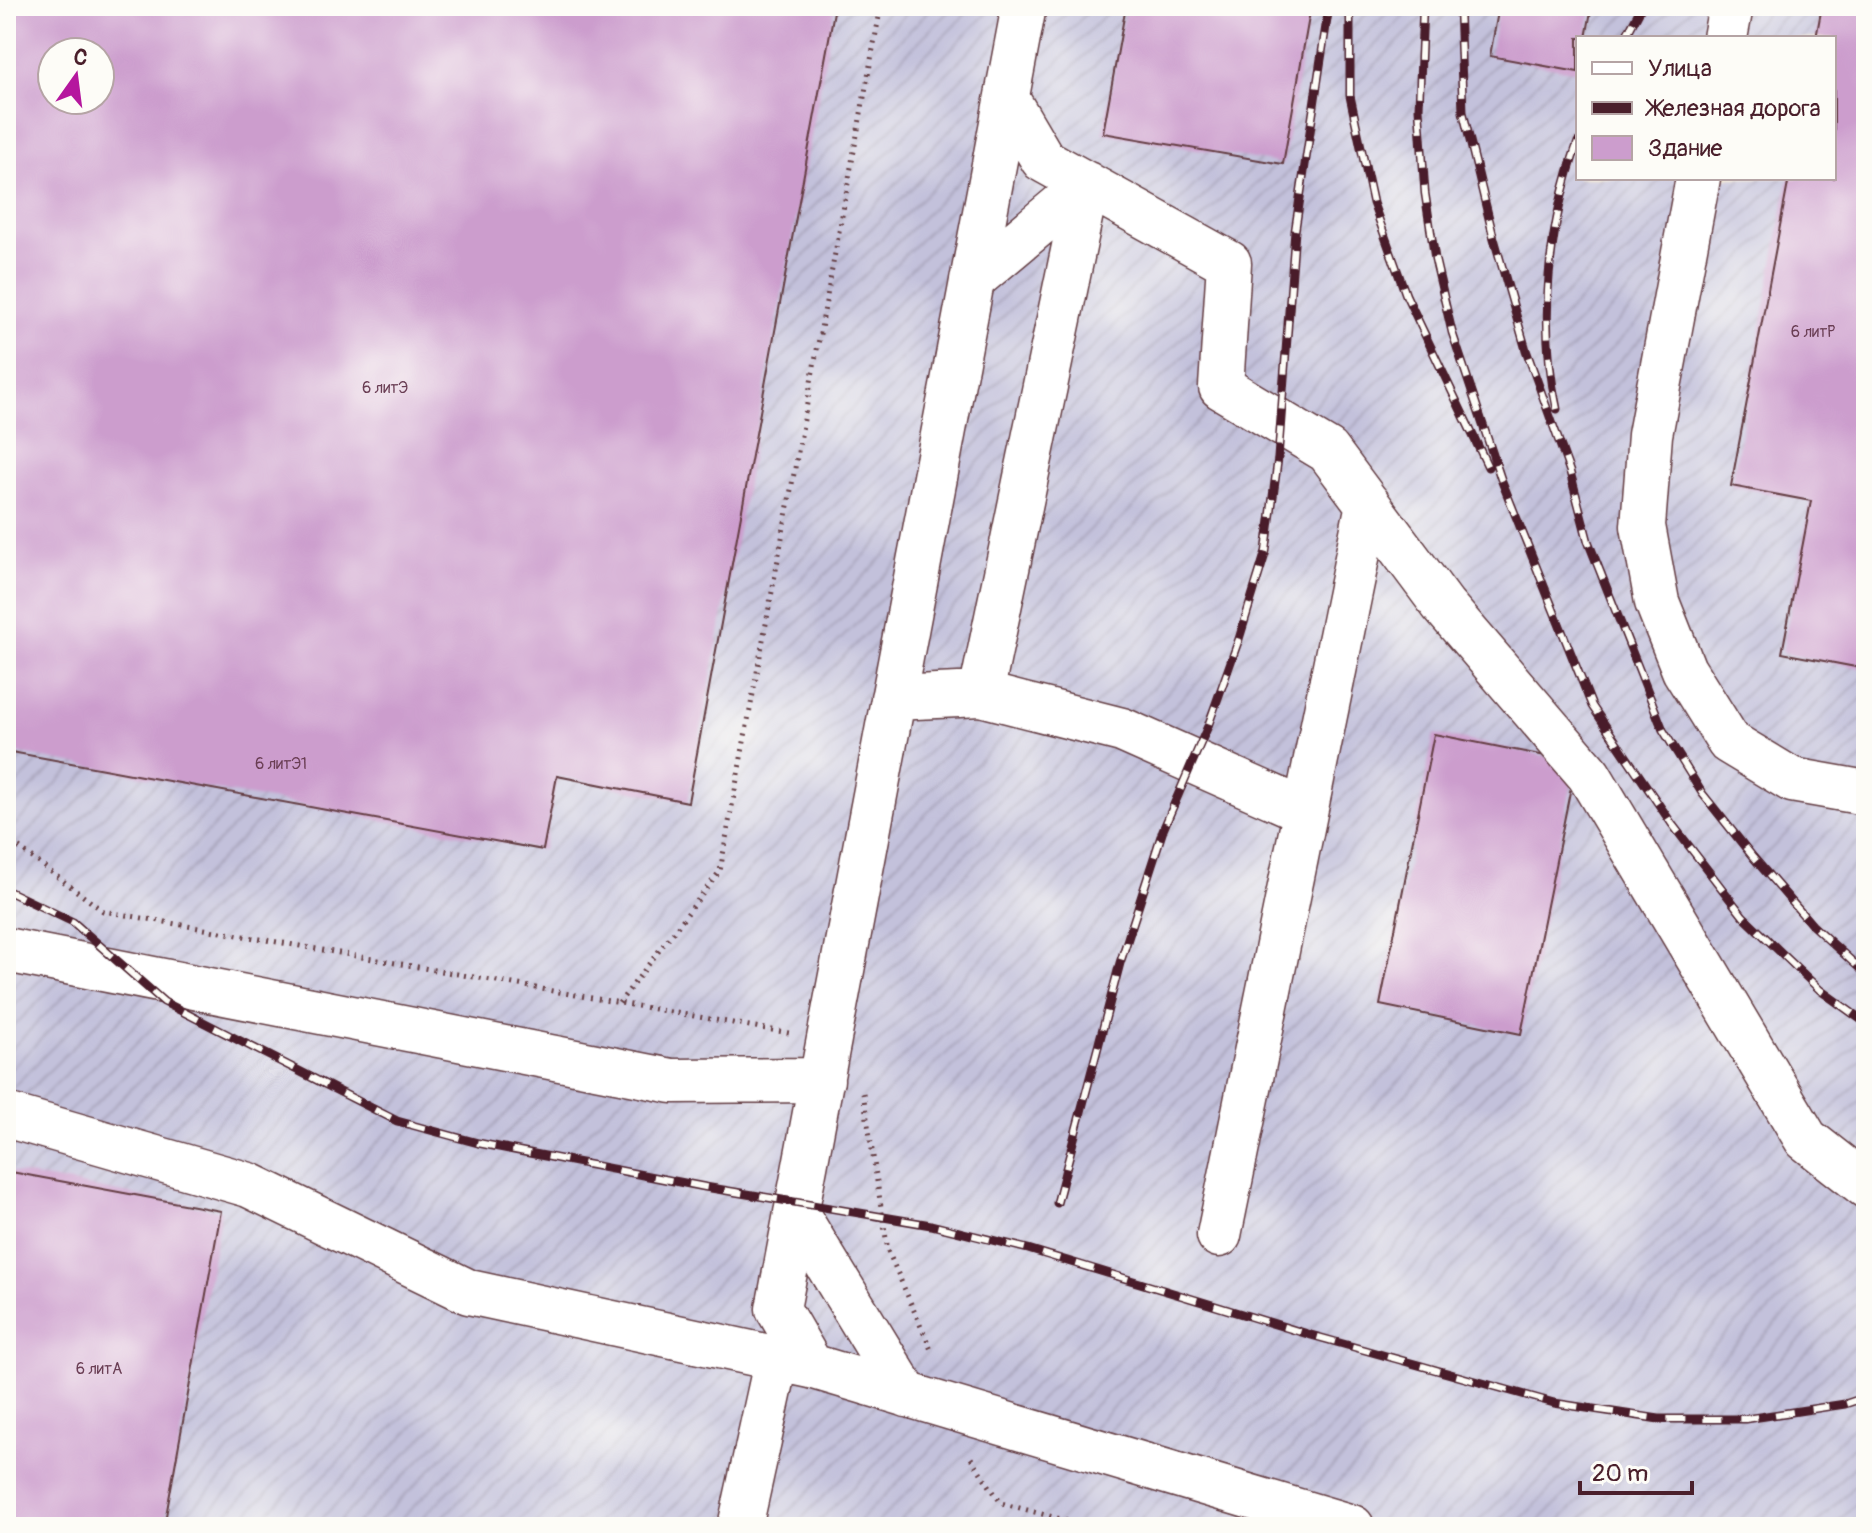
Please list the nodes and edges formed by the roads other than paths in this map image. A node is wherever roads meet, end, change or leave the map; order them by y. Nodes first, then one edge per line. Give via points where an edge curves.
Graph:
1 (1024, 6) edge
2 (1731, 6) edge
3 (1725, 36) edge
4 (1007, 99) junction
5 (1698, 180) edge
6 (1087, 184) junction
7 (972, 280) junction
8 (1368, 504) junction
9 (981, 694) junction
10 (893, 698) junction
11 (1866, 793) edge
12 (1305, 811) junction
13 (6, 950) edge
14 (822, 1080) junction
15 (6, 1115) edge
16 (1866, 1186) edge
17 (796, 1213) junction
18 (1219, 1235) dead end
19 (794, 1362) junction
20 (907, 1395) junction
21 (1248, 1511) edge
22 (740, 1527) edge
23 (1352, 1527) edge

1 - 4 lane
2 - 3 lane
4 - 6 lane via 1043,160
4 - 7 lane
5 - 11 lane via 1650,435 1643,526 1657,602 1684,670 1729,742 1792,780
6 - 7 lane
6 - 8 lane via 1229,263 1221,387 1328,451
6 - 9 lane
7 - 10 lane
8 - 12 lane
8 - 16 lane via 1443,605 1589,775 1806,1139
9 - 10 lane
9 - 12 lane via 1122,730
10 - 14 lane
12 - 18 lane
13 - 14 lane via 672,1081
14 - 17 lane
15 - 19 lane via 249,1185 469,1292
17 - 19 lane via 778,1309
17 - 20 lane
19 - 20 lane
19 - 22 lane
20 - 21 lane
21 - 23 lane

